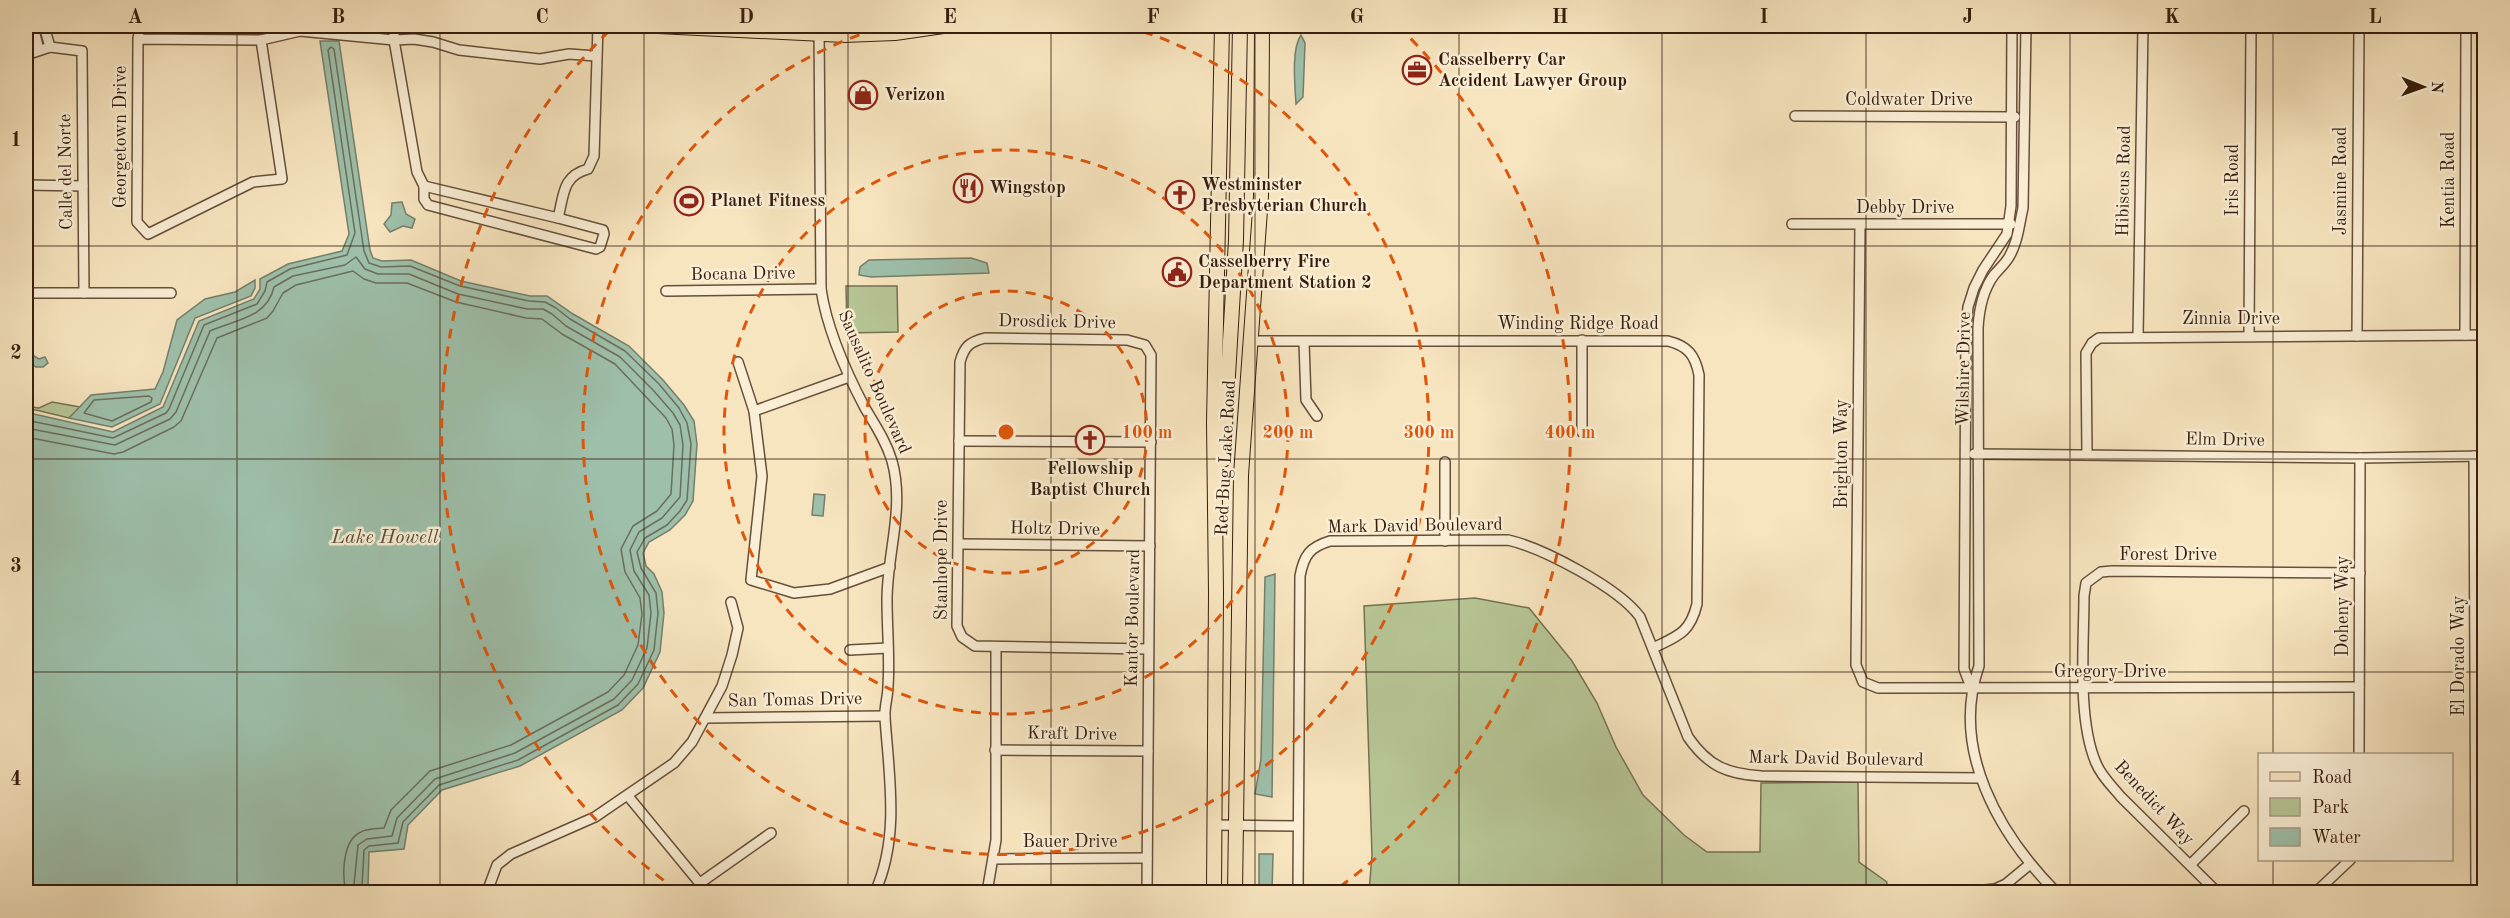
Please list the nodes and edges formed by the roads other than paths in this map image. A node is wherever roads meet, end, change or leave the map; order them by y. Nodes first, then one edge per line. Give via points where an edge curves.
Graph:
1 (33, 26) edge
2 (44, 26) edge
3 (140, 26) edge
4 (394, 26) edge
5 (598, 26) edge
6 (658, 26) edge
7 (943, 26) edge
8 (1222, 26) edge
9 (1240, 26) edge
10 (1262, 26) edge
11 (2012, 26) edge
12 (2026, 26) edge
13 (2143, 26) edge
14 (2251, 26) edge
15 (2359, 26) edge
16 (2466, 26) edge
17 (820, 30) edge
18 (138, 39) junction
19 (261, 40) junction
20 (394, 40) junction
21 (50, 47) junction
22 (39, 50) junction
23 (26, 55) edge
24 (596, 56) junction
25 (1796, 116) dead end
26 (2011, 117) junction
27 (2023, 117) junction
28 (26, 185) edge
29 (83, 186) junction
30 (424, 186) junction
31 (558, 218) junction
32 (1792, 224) dead end
33 (2007, 224) junction
34 (1860, 225) junction
35 (2019, 225) junction
36 (821, 290) junction
37 (666, 291) dead end
38 (26, 293) edge
39 (84, 293) junction
40 (171, 293) dead end
41 (2249, 335) junction
42 (2465, 335) junction
43 (2484, 335) edge
44 (2138, 336) junction
45 (2357, 336) junction
46 (1582, 340) junction
47 (1250, 341) junction
48 (1304, 342) junction
49 (968, 344) joint
50 (1145, 345) joint
51 (738, 362) dead end
52 (849, 377) junction
53 (754, 411) junction
54 (1317, 416) dead end
55 (1582, 432) dead end
56 (959, 441) junction
57 (1151, 442) junction
58 (1966, 453) junction
59 (1979, 454) junction
60 (2087, 455) junction
61 (2480, 456) edge
62 (2360, 458) junction
63 (1445, 462) dead end
64 (1446, 541) junction
65 (959, 544) junction
66 (1150, 546) junction
67 (890, 567) junction
68 (2360, 573) junction
69 (1216, 593) junction
70 (731, 602) dead end
71 (996, 647) junction
72 (888, 648) junction
73 (1653, 648) junction
74 (850, 650) dead end
75 (1148, 650) junction
76 (1863, 682) joint
77 (1971, 687) junction
78 (2359, 687) junction
79 (2084, 689) junction
80 (885, 716) junction
81 (706, 718) junction
82 (995, 750) junction
83 (1148, 751) junction
84 (2359, 753) edge
85 (1981, 778) junction
86 (628, 796) junction
87 (2244, 811) dead end
88 (1214, 825) junction
89 (1236, 825) junction
90 (1298, 826) junction
91 (771, 833) dead end
92 (1148, 858) junction
93 (993, 859) junction
94 (2349, 861) edge
95 (2029, 865) junction
96 (2190, 865) junction
97 (700, 883) junction
98 (487, 892) edge
99 (707, 892) edge
100 (874, 892) edge
101 (987, 892) edge
102 (1147, 892) edge
103 (1214, 892) edge
104 (1234, 892) edge
105 (1298, 892) edge
106 (1965, 892) edge
107 (2056, 892) edge
108 (2217, 892) edge
109 (2316, 892) edge
110 (2476, 892) edge

1 - 22 street
2 - 21 street
3 - 18 street, Georgetown Drive
4 - 20 street
5 - 24 street
6 - 17 main road
7 - 17 main road via 895,33
8 - 69 main road, Red Bug Lake Road via 1214,422
9 - 69 main road via 1236,251
10 - 47 main road, Red Bug Lake Road via 1261,196
11 - 26 street, Wilshire Drive
12 - 27 street, Wilshire Drive
13 - 44 street, Hibiscus Road
14 - 41 street, Iris Road
15 - 45 street, Jasmine Road
16 - 42 street, Kentia Road
17 - 36 street, Sausalito Boulevard
18 - 19 street
18 - 19 street, Georgetown Drive via 137,222 148,234 253,182 282,179
19 - 20 street via 300,31
20 - 24 street via 540,58
20 - 30 street via 417,172
21 - 22 street
21 - 29 street, Calle del Norte via 82,51
22 - 23 street
24 - 31 street via 594,156 588,169 575,172 567,181
25 - 26 street, Coldwater Drive
26 - 27 street, Coldwater Drive
26 - 33 street, Wilshire Drive via 2011,206
27 - 35 street, Wilshire Drive via 2023,208
28 - 29 street
29 - 39 street, Calle del Norte
30 - 31 street
30 - 31 street via 428,205 600,247 603,230
32 - 34 street, Debby Drive
33 - 34 street, Debby Drive
33 - 35 street, Debby Drive
33 - 58 street, Wilshire Drive via 2007,234 1983,270 1968,307
34 - 76 street, Brighton Way via 1857,665
35 - 59 street, Wilshire Drive via 2009,258 1993,277 1980,310
36 - 37 street, Bocana Drive
36 - 52 street, Sausalito Boulevard via 824,311
38 - 39 street
39 - 40 street
41 - 44 street, Zinnia Drive
41 - 45 street, Zinnia Drive
42 - 43 street, Zinnia Drive
42 - 45 street, Zinnia Drive
44 - 60 street, Zinnia Drive via 2099,338 2086,353
46 - 48 street, Winding Ridge Road
46 - 55 street
46 - 73 street, Winding Ridge Road via 1681,344 1690,351 1699,375 1697,604 1688,628
47 - 48 street, Winding Ridge Road
47 - 89 main road, Red Bug Lake Road via 1241,475
48 - 54 street via 1306,400
49 - 50 street, Drosdick Drive via 985,338 1127,340
49 - 56 street, Stanhope Drive via 960,362
50 - 57 street, Kantor Boulevard via 1153,367
51 - 53 street
52 - 53 street
52 - 67 street, Sausalito Boulevard via 880,432 897,487
53 - 67 street via 762,476 751,580 794,593 830,590
56 - 57 street
56 - 65 street, Stanhope Drive
57 - 66 street, Kantor Boulevard
58 - 59 street, Elm Drive
58 - 77 street, Wilshire Drive via 1964,669
59 - 60 street, Elm Drive
59 - 77 street, Wilshire Drive via 1979,666
60 - 62 street, Elm Drive
61 - 62 street, Elm Drive
61 - 110 street, El Dorado Way
62 - 68 street, Doheny Way
63 - 64 street
64 - 73 street, Mark David Boulevard via 1508,540 1527,544 1631,604
64 - 90 street, Mark David Boulevard via 1330,541 1309,550 1303,559
65 - 66 street, Holtz Drive
65 - 71 street, Stanhope Drive via 957,626 967,642
66 - 75 street, Kantor Boulevard
67 - 72 street, Sausalito Boulevard
68 - 78 street, Doheny Way
68 - 79 street, Forest Drive via 2101,572 2086,583 2084,596
69 - 88 main road, Red Bug Lake Road
70 - 81 street via 738,628 722,686
71 - 75 street, Stanhope Drive
71 - 82 street
72 - 74 street
72 - 80 street, Sausalito Boulevard
73 - 85 street, Mark David Boulevard via 1688,737 1700,753 1724,769 1761,776
75 - 83 street, Kantor Boulevard
76 - 77 street, Gregory Drive via 1878,688
77 - 79 street, Gregory Drive
77 - 85 street, Wilshire Drive via 1971,725
78 - 79 street, Gregory Drive
78 - 84 street, Doheny Way
79 - 96 street, Benedict Way via 2096,765 2114,789
80 - 81 street, San Tomas Drive
80 - 100 street, Sausalito Boulevard via 891,825 885,861
81 - 86 street via 674,763
82 - 83 street, Kraft Drive
82 - 93 street
83 - 92 street, Kantor Boulevard
85 - 95 street, Wilshire Drive via 2002,826
86 - 97 street
86 - 98 street via 595,817 512,854 497,865
87 - 96 street
88 - 89 street
88 - 103 main road, Red Bug Lake Road
89 - 90 street
89 - 104 main road, Red Bug Lake Road
90 - 105 street
91 - 97 street
92 - 93 street, Bauer Drive
92 - 102 street, Kantor Boulevard
93 - 101 street
94 - 109 street
95 - 106 street via 1995,889
95 - 107 street, Wilshire Drive
96 - 108 street, Benedict Way
97 - 99 street

